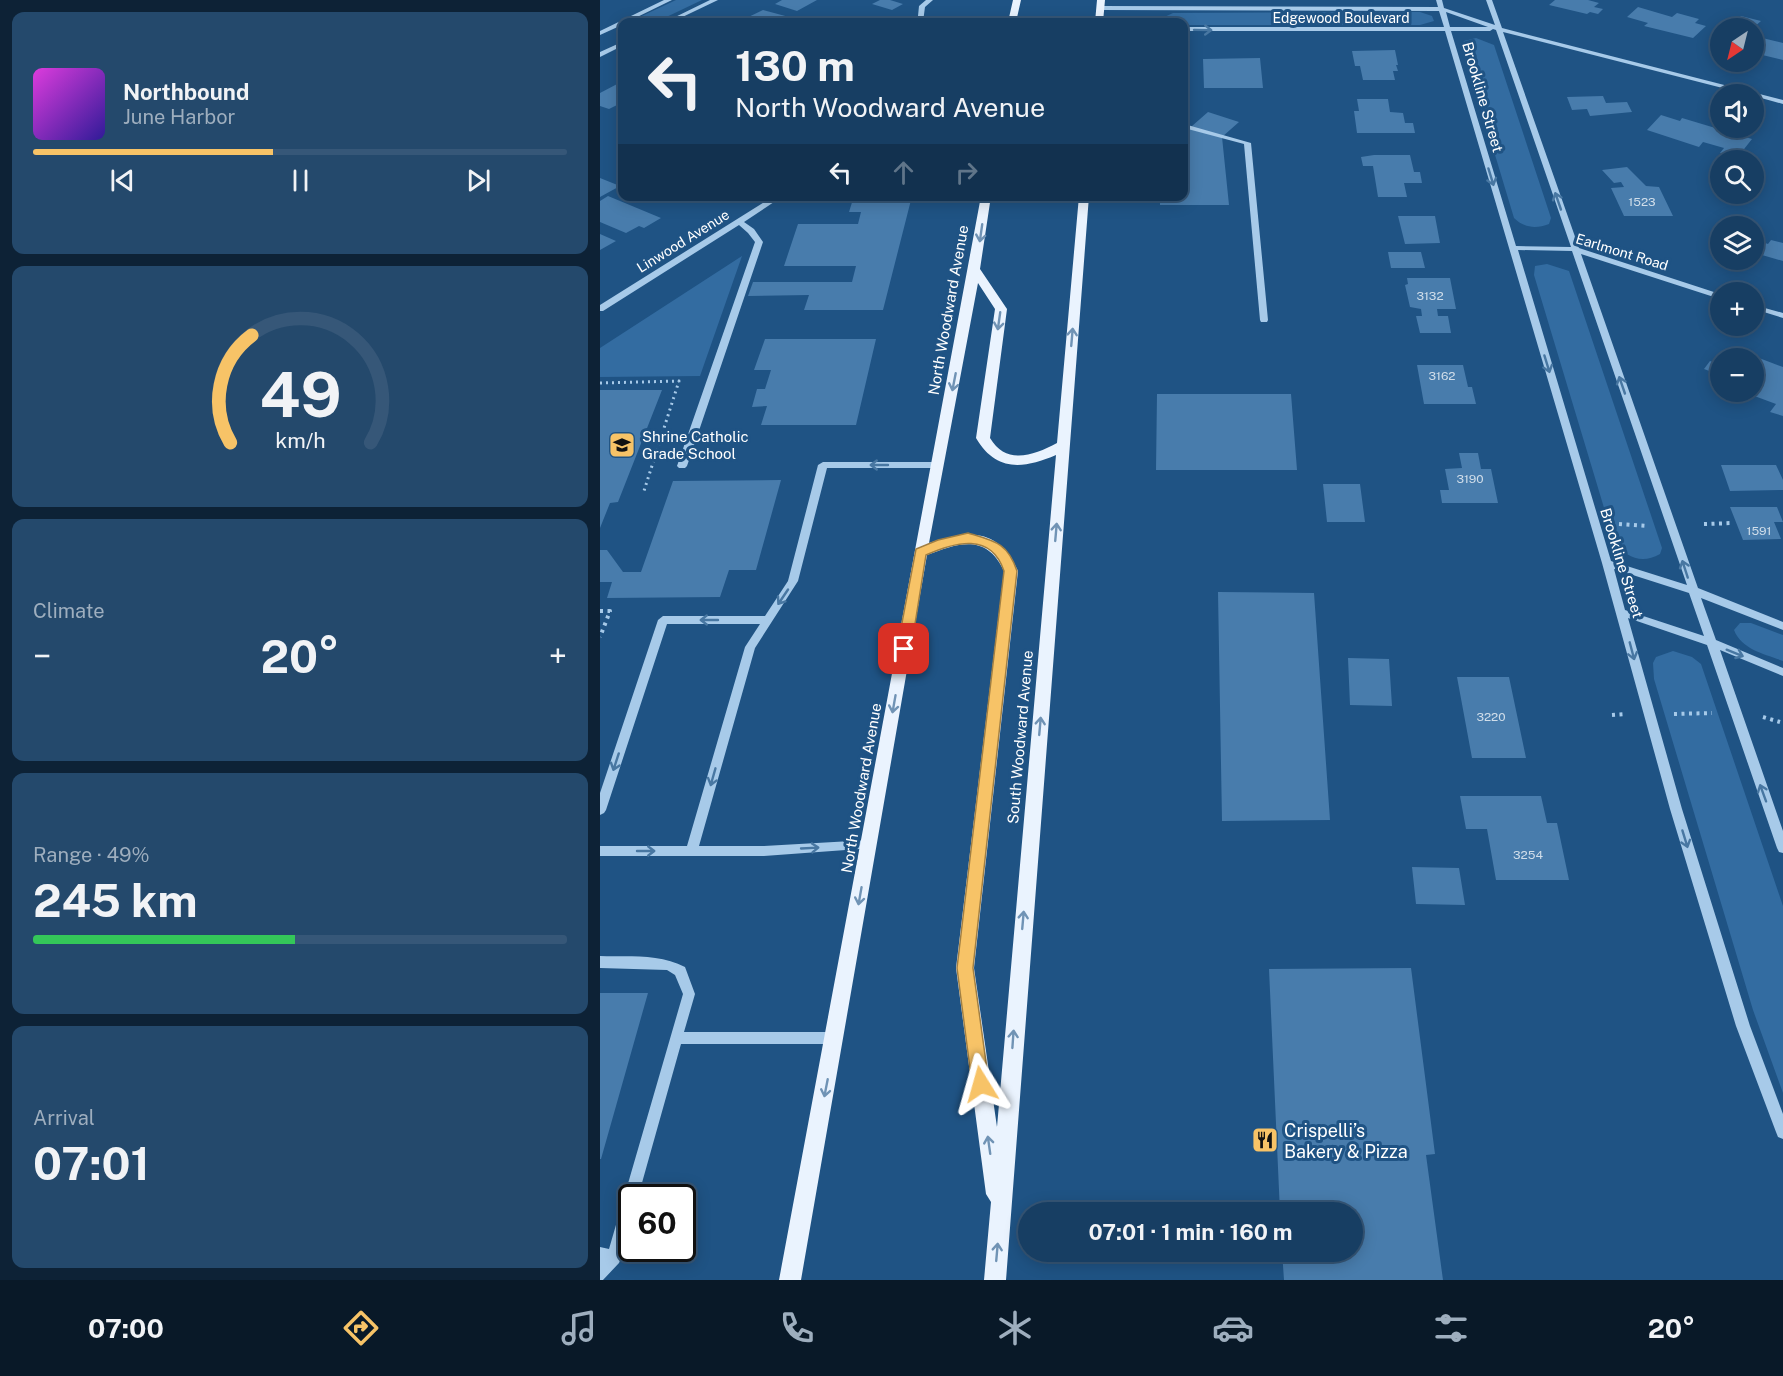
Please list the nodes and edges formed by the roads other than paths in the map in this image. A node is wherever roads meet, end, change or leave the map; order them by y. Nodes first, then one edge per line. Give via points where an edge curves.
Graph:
1 (669, 0) edge
2 (715, 0) edge
3 (930, 0) edge
4 (1017, 0) edge
5 (1489, 0) edge
6 (1100, 4) edge
7 (1440, 5) edge
8 (631, 18) edge
9 (677, 18) edge
10 (920, 18) edge
11 (1013, 18) edge
12 (618, 24) edge
13 (1499, 28) junction
14 (1188, 29) edge
15 (1448, 29) junction
16 (600, 33) edge
17 (618, 46) edge
18 (600, 55) edge
19 (1783, 102) edge
20 (1188, 127) edge
21 (772, 201) edge
22 (985, 201) edge
23 (1084, 201) edge
24 (739, 222) junction
25 (1512, 248) junction
26 (1574, 249) junction
27 (975, 270) junction
28 (1710, 293) edge
29 (600, 309) edge
30 (1764, 310) edge
31 (1783, 316) edge
32 (1264, 320) dead end
33 (1062, 446) junction
34 (938, 465) junction
35 (682, 466) dead end
36 (920, 552) junction
37 (1607, 563) junction
38 (1692, 590) junction
39 (1621, 612) junction
40 (767, 620) junction
41 (1783, 626) edge
42 (1710, 642) junction
43 (1783, 672) edge
44 (600, 810) edge
45 (869, 845) junction
46 (1783, 848) edge
47 (600, 851) edge
48 (692, 851) junction
49 (600, 962) edge
50 (676, 1038) junction
51 (835, 1038) junction
52 (1783, 1132) edge
53 (1000, 1223) junction
54 (607, 1256) edge
55 (600, 1274) edge
56 (790, 1280) edge
57 (995, 1280) edge

1 - 8 street
2 - 9 street
3 - 10 street via 922,6
4 - 11 main road
5 - 13 street
6 - 7 street, Edgewood Boulevard
7 - 13 street, Edgewood Boulevard
7 - 15 street, Brookline Street
12 - 16 street
13 - 15 street, Edgewood Boulevard
13 - 19 street, Edgewood Boulevard
26 -> 13 street
14 -> 15 street, Edgewood Boulevard
15 -> 25 street, Brookline Street
17 - 18 street
20 - 32 street via 1247,143
21 - 24 street, Linwood Avenue
22 -> 27 main road, North Woodward Avenue
33 -> 23 main road, South Woodward Avenue
24 - 29 street, Linwood Avenue
24 - 35 street via 759,242
25 - 26 street, Earlmont Road
25 -> 37 street, Brookline Street
26 - 28 street, Earlmont Road
38 -> 26 street
27 -> 33 main road via 1001,309 983,438 987,450 1013,460 1027,460 1046,456
27 -> 34 main road, North Woodward Avenue
30 - 31 street
53 -> 33 main road, South Woodward Avenue
34 - 36 main road, North Woodward Avenue
34 -> 40 street via 823,465 793,581
36 -> 45 main road, North Woodward Avenue
53 -> 36 main road via 965,968 1011,571 999,548 968,537
37 - 38 street
37 - 39 street, Brookline Street
38 - 41 street
38 - 42 street
39 - 42 street
39 -> 52 street, Brookline Street via 1728,979
40 -> 44 street via 663,620
40 -> 48 street via 750,647
42 -> 43 street
46 -> 42 street
48 -> 45 street
45 -> 51 main road, North Woodward Avenue
47 -> 48 street
49 - 50 street via 656,963 680,971 689,994
50 - 51 street
50 - 54 street
51 -> 56 main road, North Woodward Avenue
57 -> 53 main road, South Woodward Avenue
54 - 55 street

